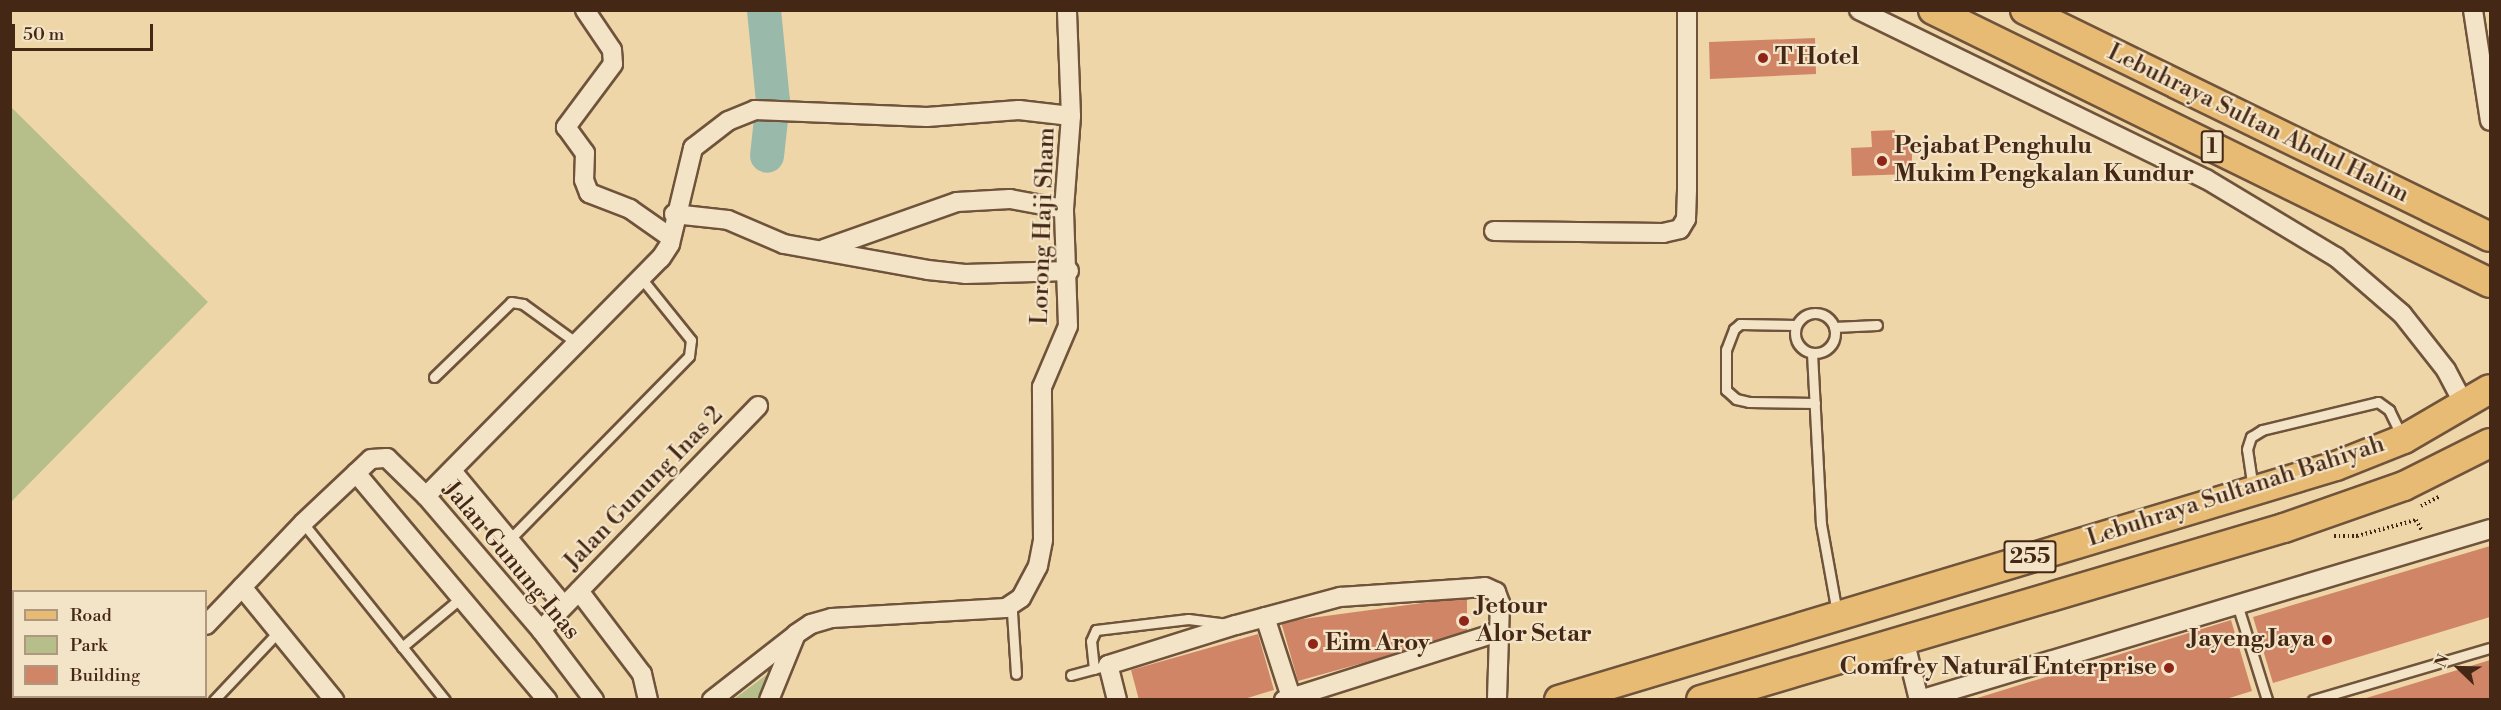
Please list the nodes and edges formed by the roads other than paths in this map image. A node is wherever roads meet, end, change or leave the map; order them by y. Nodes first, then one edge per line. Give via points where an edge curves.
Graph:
1 (585, 10) edge
2 (1067, 10) edge
3 (1687, 10) edge
4 (1859, 10) edge
5 (1933, 10) edge
6 (2025, 10) edge
7 (2474, 10) edge
8 (1071, 116) junction
9 (2490, 121) edge
10 (1064, 209) junction
11 (674, 214) junction
12 (1494, 231) dead end
13 (2490, 235) edge
14 (670, 237) junction
15 (823, 249) junction
16 (1069, 271) junction
17 (642, 279) junction
18 (2490, 283) edge
19 (1877, 324) dead end
20 (1796, 325) junction
21 (1834, 327) junction
22 (578, 344) junction
23 (1812, 353) junction
24 (434, 377) dead end
25 (2490, 389) edge
26 (1815, 403) junction
27 (758, 406) dead end
28 (2465, 406) junction
29 (2404, 439) junction
30 (2490, 443) edge
31 (452, 471) junction
32 (356, 473) junction
33 (2253, 491) junction
34 (426, 496) junction
35 (303, 523) junction
36 (2490, 529) edge
37 (509, 540) junction
38 (242, 587) junction
39 (579, 591) junction
40 (462, 597) junction
41 (2237, 604) junction
42 (564, 606) junction
43 (1008, 606) junction
44 (1837, 614) junction
45 (1265, 617) junction
46 (207, 624) edge
47 (1236, 625) junction
48 (541, 630) junction
49 (279, 632) junction
50 (1499, 632) junction
51 (796, 634) junction
52 (1904, 639) junction
53 (402, 647) junction
54 (2490, 648) edge
55 (1101, 667) junction
56 (1016, 674) dead end
57 (1071, 675) dead end
58 (1288, 698) edge
59 (214, 699) edge
60 (334, 699) edge
61 (445, 699) edge
62 (547, 699) edge
63 (594, 699) edge
64 (648, 699) edge
65 (712, 699) edge
66 (769, 699) edge
67 (1117, 699) edge
68 (1497, 699) edge
69 (1559, 699) edge
70 (1701, 699) edge
71 (1919, 699) edge
72 (2267, 699) edge
73 (2313, 699) edge

1 - 14 street via 612,50 613,64 566,127 585,153 584,180 589,193 630,209
2 - 8 street, Lorong Haji Sham
3 - 12 street via 1687,189 1686,219 1680,229 1663,233
4 - 28 street via 2206,179 2336,257 2402,314 2446,370
5 - 18 main road, Lebuhraya Sultan Abdul Halim / 1
6 - 13 main road, Lebuhraya Sultan Abdul Halim / 1
7 - 9 street
8 - 10 street, Lorong Haji Sham
8 - 11 street via 1019,110 927,117 755,110 728,121 693,148
10 - 15 street via 1010,199 957,202
10 - 16 street, Lorong Haji Sham
11 - 14 street
11 - 15 street via 728,220 784,244
14 - 17 street via 661,258
15 - 16 street via 965,274
16 - 43 street, Lorong Haji Sham via 1066,334 1042,387 1044,540 1031,584 1021,598
17 - 22 street
17 - 37 lane via 691,340 689,356
19 - 21 lane
20 - 21 lane via 1812,313 1826,316
20 - 23 lane via 1799,345
20 - 26 lane via 1740,324 1734,329 1726,350 1726,390 1736,399 1749,402
21 - 23 lane via 1829,347
22 - 24 lane via 523,304 511,302
22 - 31 street
23 - 26 lane
25 - 28 main road, Lebuhraya Sultanah Bahiyah / 255
26 - 44 lane via 1821,524
27 - 39 street, Jalan Gunung Inas 2
28 - 29 main road, Lebuhraya Sultanah Bahiyah / 255
29 - 33 main road, Lebuhraya Sultanah Bahiyah / 255 via 2336,466
29 - 33 lane via 2389,410 2378,402 2262,430 2251,437 2247,449
30 - 52 main road, Lebuhraya Sultanah Bahiyah / 255 via 2404,486 2284,528
31 - 34 street
31 - 37 street
32 - 34 street, Jalan Gunung Inas via 371,459 387,458
32 - 35 street
32 - 40 street
33 - 44 main road, Lebuhraya Sultanah Bahiyah / 255
34 - 48 street, Jalan Gunung Inas
35 - 38 street
35 - 53 lane
36 - 41 street
37 - 42 street
38 - 46 street
38 - 49 street
39 - 42 street, Jalan Gunung Inas 2
39 - 64 street via 642,674
40 - 53 lane
40 - 62 street
41 - 71 street
41 - 72 lane
42 - 48 street, Jalan Gunung Inas 2
43 - 51 street via 831,618
43 - 56 lane via 1012,612
44 - 69 main road, Lebuhraya Sultanah Bahiyah / 255
45 - 47 street
45 - 50 street via 1340,597 1485,587 1499,597
45 - 58 street
47 - 55 street
47 - 55 lane via 1188,619 1096,630 1091,641
48 - 63 street, Jalan Gunung Inas
49 - 59 lane
49 - 60 street
50 - 58 street
50 - 68 street
51 - 65 street
51 - 66 street
52 - 70 main road, Lebuhraya Sultanah Bahiyah / 255
52 - 71 street
53 - 61 lane
54 - 73 lane
55 - 57 lane
55 - 67 street

